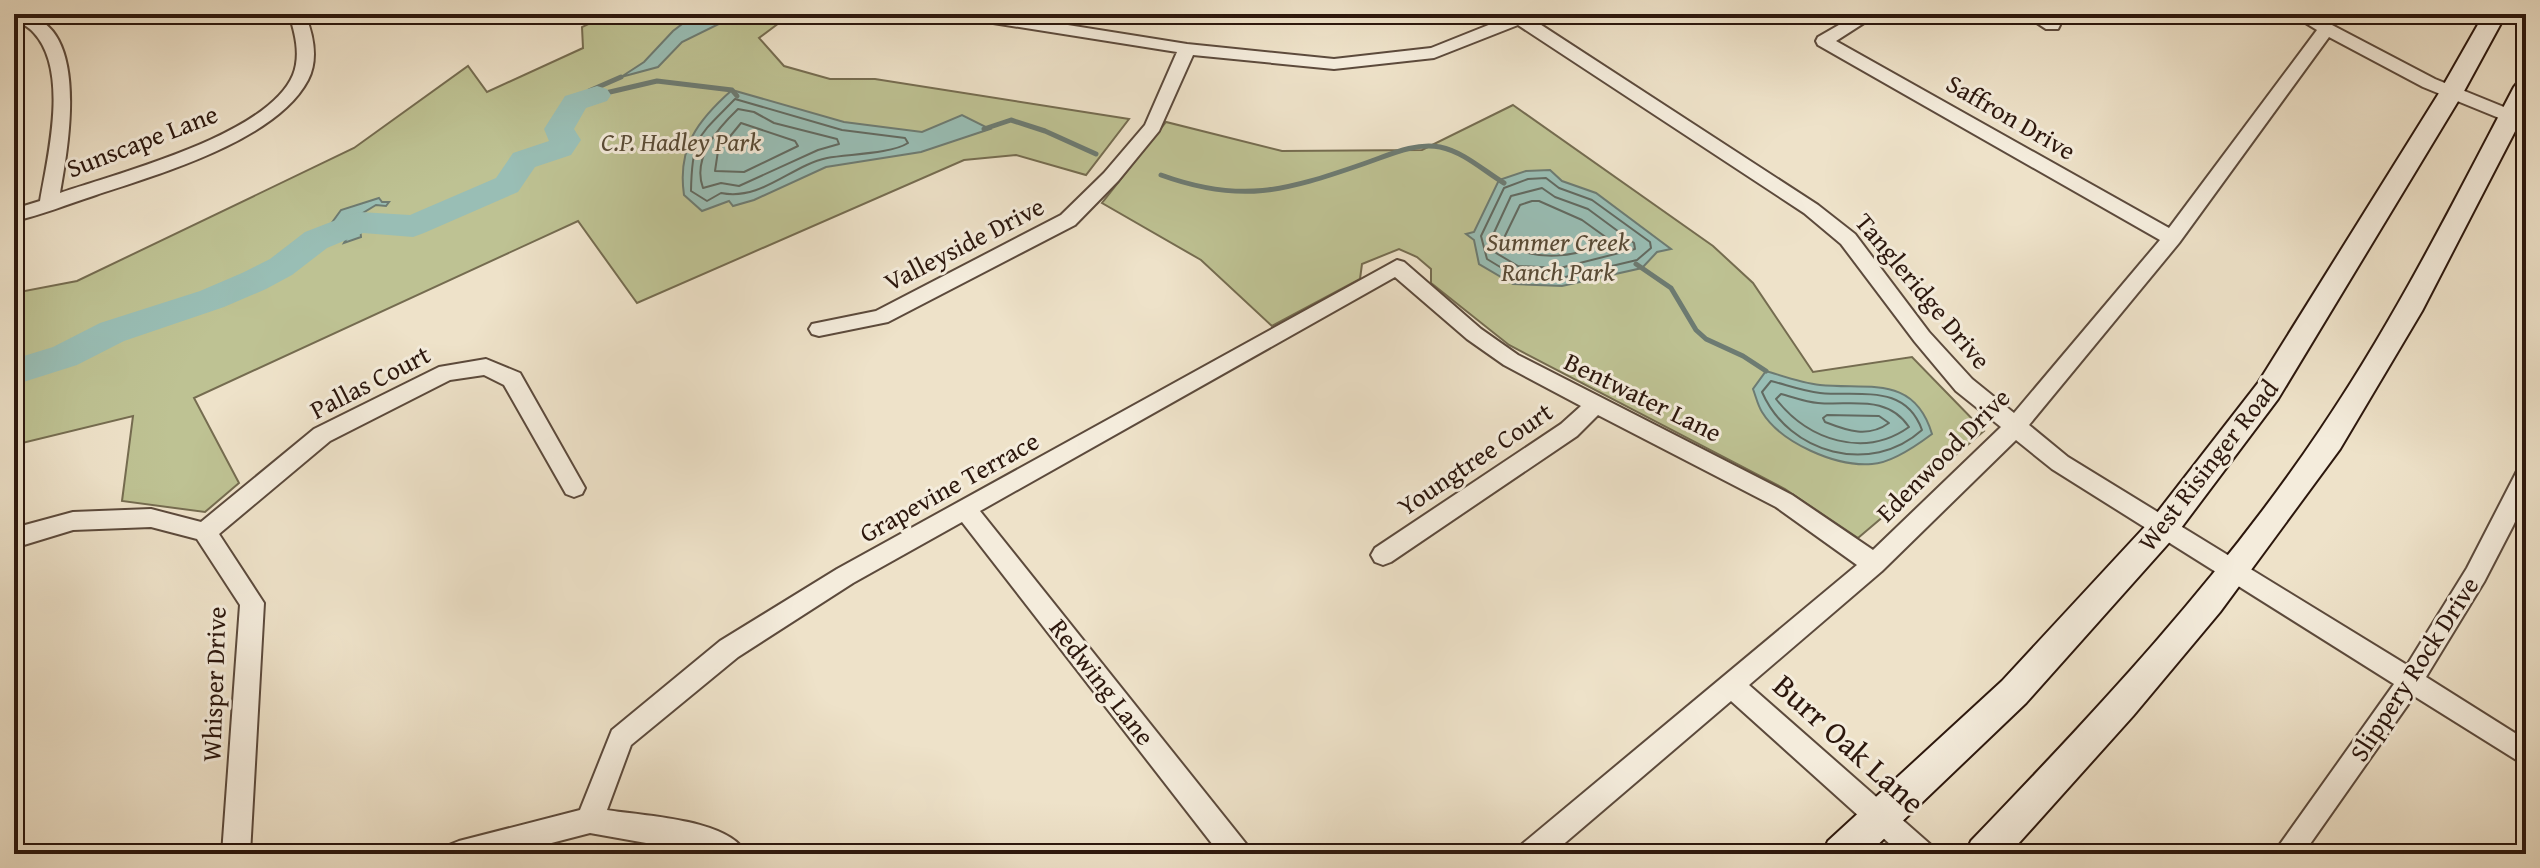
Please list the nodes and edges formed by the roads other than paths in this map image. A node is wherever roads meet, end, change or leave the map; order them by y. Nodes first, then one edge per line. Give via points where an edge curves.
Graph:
1 (18, 14) edge
2 (297, 14) edge
3 (968, 14) edge
4 (1870, 14) edge
5 (2031, 14) edge
6 (2299, 14) edge
7 (2495, 14) edge
8 (1525, 16) edge
9 (1063, 21) edge
10 (2052, 25) dead end
11 (2326, 30) junction
12 (1187, 49) junction
13 (2526, 87) edge
14 (2451, 93) junction
15 (2518, 120) edge
16 (49, 203) junction
17 (14, 215) edge
18 (2172, 238) junction
19 (1397, 267) joint
20 (819, 329) dead end
21 (1595, 405) junction
22 (2014, 428) junction
23 (2526, 475) edge
24 (574, 488) dead end
25 (966, 510) junction
26 (2164, 527) junction
27 (205, 532) junction
28 (14, 538) edge
29 (1383, 555) dead end
30 (1874, 564) junction
31 (2234, 569) junction
32 (2412, 681) junction
33 (1731, 685) junction
34 (2526, 754) edge
35 (1880, 817) junction
36 (590, 820) junction
37 (236, 854) edge
38 (459, 854) edge
39 (732, 854) edge
40 (1237, 854) edge
41 (1531, 854) edge
42 (1841, 854) edge
43 (1921, 854) edge
44 (1984, 854) edge
45 (2287, 854) edge

1 - 16 street via 32,19 60,64 62,116
2 - 16 street, Sunscape Lane via 305,68 297,84 240,132
3 - 9 street
4 - 18 street, Saffron Drive via 1824,41
5 - 10 street
6 - 11 street
7 - 14 main road, West Risinger Road
8 - 12 street via 1434,53 1334,64
8 - 22 street, Tangleridge Drive via 1848,239 1964,385
9 - 12 street
11 - 14 street
11 - 18 street, Edenwood Drive
12 - 20 street, Valleyside Drive via 1153,127 1068,220 881,317
13 - 15 main road
14 - 15 street
14 - 26 main road, West Risinger Road via 2268,391
15 - 31 main road via 2329,440
16 - 17 street, Sunscape Lane
18 - 22 street, Edenwood Drive
19 - 21 street, Bentwater Lane via 1511,360
19 - 25 street, Grapevine Terrace
21 - 29 street, Youngtree Court via 1569,430
21 - 30 street, Bentwater Lane via 1784,501
22 - 26 street, Tangleridge Drive
22 - 30 street, Edenwood Drive
23 - 32 street, Slippery Rock Drive via 2502,530
24 - 27 street, Pallas Court via 512,379 486,367 446,373 322,435
25 - 36 street, Grapevine Terrace via 845,576 729,649 621,738
25 - 40 street, Redwing Lane
26 - 31 street, Tangleridge Drive
26 - 35 main road, West Risinger Road via 2014,692
27 - 28 street via 151,518 73,521
27 - 37 street, Whisper Drive via 252,603
30 - 33 street, Edenwood Drive
31 - 32 street, Tangleridge Drive
31 - 44 main road via 2097,735
32 - 34 street, Tangleridge Drive
32 - 45 street, Slippery Rock Drive
33 - 35 street, Burr Oak Lane
33 - 41 street, Edenwood Drive
35 - 42 main road, West Risinger Road
35 - 43 street, Burr Oak Lane
36 - 38 street
36 - 39 street via 710,840

